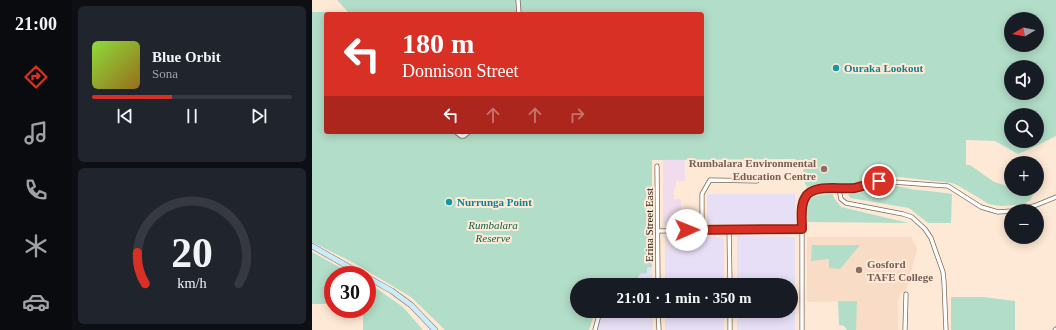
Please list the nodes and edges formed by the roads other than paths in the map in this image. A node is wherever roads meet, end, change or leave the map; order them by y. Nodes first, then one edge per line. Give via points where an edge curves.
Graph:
1 (518, 0) edge
2 (520, 12) edge
3 (458, 134) edge
4 (468, 134) edge
5 (658, 166) dead end
6 (757, 180) dead end
7 (839, 189) junction
8 (1056, 197) edge
9 (1039, 204) edge
10 (1004, 212) edge
11 (802, 229) junction
12 (702, 230) junction
13 (729, 230) junction
14 (658, 231) junction
15 (312, 246) edge
16 (347, 266) edge
17 (658, 278) edge
18 (730, 278) edge
19 (376, 282) edge
20 (906, 294) dead end
21 (598, 318) edge
22 (658, 318) edge
23 (730, 318) edge
24 (435, 330) edge
25 (595, 330) edge
26 (658, 330) edge
27 (730, 330) edge
28 (802, 330) edge
29 (905, 330) edge
30 (946, 330) edge

1 - 2 street
3 - 4 street
5 - 14 street, Erina Street East
6 - 12 street via 710,180 702,194
7 - 10 street via 855,188 879,181 948,186 981,207
7 - 11 street via 818,189 806,195 802,204
7 - 30 street via 841,199 846,203 912,217 925,229 931,238 943,272
8 - 9 street
11 - 13 street
11 - 28 street
12 - 13 street
12 - 14 street
13 - 18 street
14 - 17 street, Erina Street East
15 - 16 main road
19 - 24 main road via 411,305
20 - 29 street
21 - 25 street
22 - 26 street
23 - 27 street

